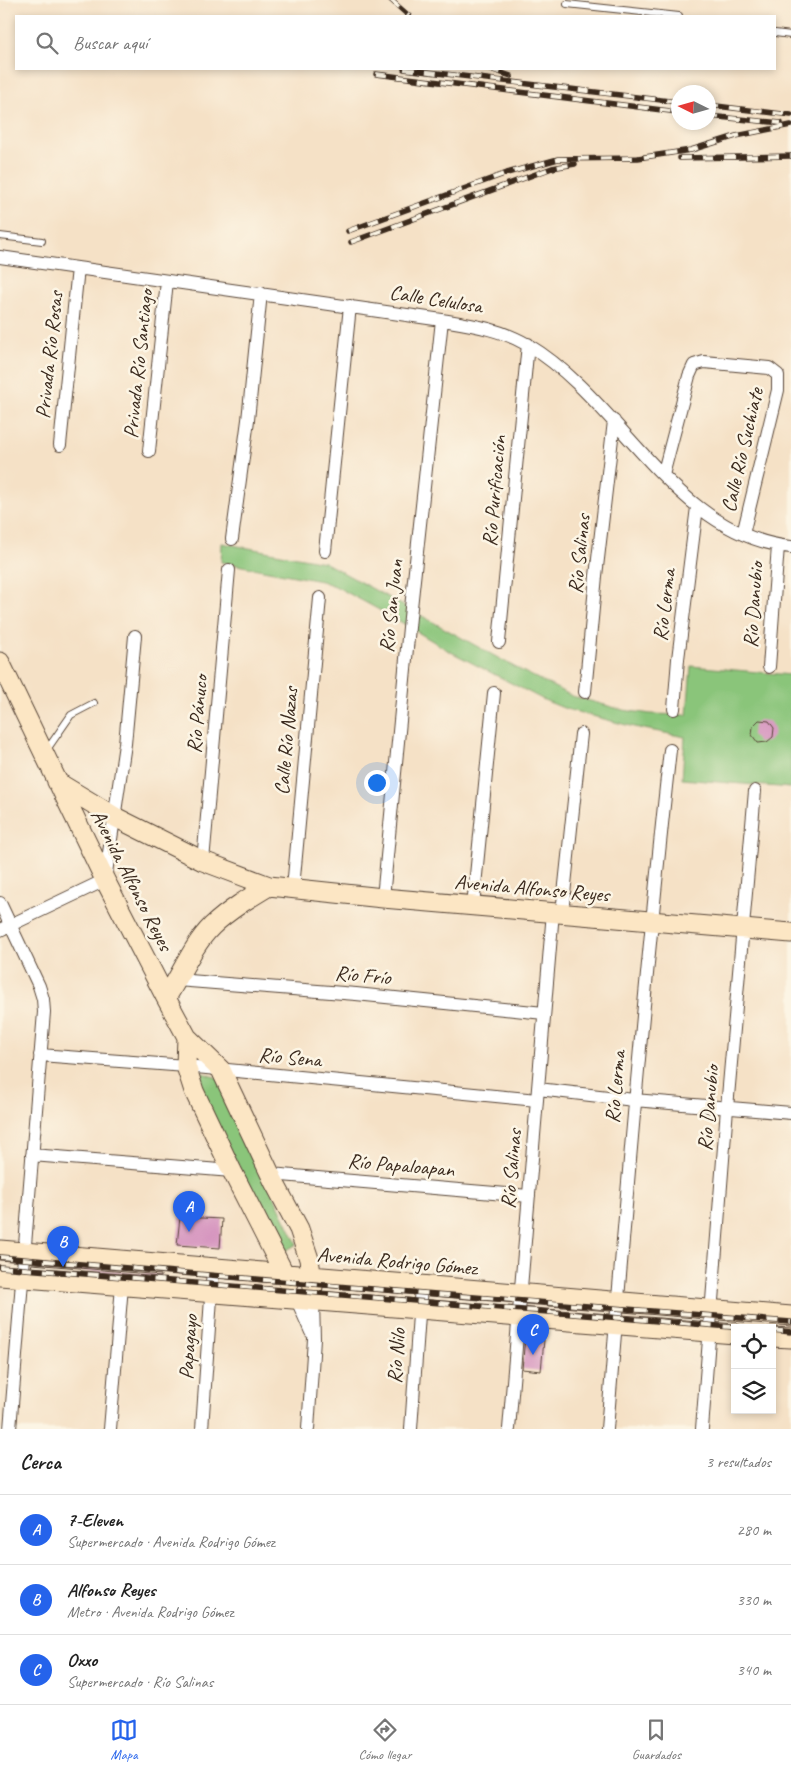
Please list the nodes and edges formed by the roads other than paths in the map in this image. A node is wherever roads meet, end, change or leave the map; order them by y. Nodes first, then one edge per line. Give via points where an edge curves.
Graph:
1 (567, 4) dead end
2 (670, 15) edge
3 (776, 33) edge
4 (791, 35) edge
5 (0, 236) edge
6 (42, 241) dead end
7 (0, 257) edge
8 (78, 268) junction
9 (167, 280) junction
10 (260, 293) junction
11 (350, 306) junction
12 (442, 320) junction
13 (528, 344) junction
14 (614, 420) junction
15 (60, 446) dead end
16 (149, 451) dead end
17 (664, 475) junction
18 (697, 507) junction
19 (743, 534) junction
20 (232, 539) dead end
21 (778, 546) junction
22 (791, 547) edge
23 (325, 551) dead end
24 (229, 570) dead end
25 (320, 598) dead end
26 (135, 636) dead end
27 (499, 642) dead end
28 (0, 662) edge
29 (769, 667) dead end
30 (585, 692) dead end
31 (494, 693) dead end
32 (94, 703) dead end
33 (674, 709) dead end
34 (581, 734) dead end
35 (670, 750) dead end
36 (44, 754) junction
37 (57, 782) junction
38 (755, 791) dead end
39 (115, 817) junction
40 (203, 861) junction
41 (105, 880) junction
42 (269, 886) junction
43 (293, 888) junction
44 (383, 898) junction
45 (0, 903) edge
46 (473, 906) junction
47 (558, 913) junction
48 (651, 922) junction
49 (5, 927) edge
50 (743, 929) junction
51 (791, 933) edge
52 (177, 980) junction
53 (166, 998) junction
54 (544, 1013) junction
55 (188, 1038) junction
56 (40, 1056) junction
57 (186, 1066) junction
58 (221, 1070) junction
59 (538, 1095) junction
60 (634, 1100) junction
61 (727, 1108) junction
62 (791, 1113) edge
63 (32, 1155) junction
64 (232, 1171) junction
65 (270, 1174) junction
66 (529, 1196) junction
67 (0, 1250) edge
68 (23, 1252) junction
69 (213, 1269) junction
70 (285, 1275) junction
71 (0, 1276) edge
72 (312, 1276) junction
73 (21, 1277) junction
74 (122, 1286) junction
75 (421, 1286) junction
76 (212, 1293) junction
77 (520, 1294) junction
78 (305, 1301) junction
79 (617, 1302) junction
80 (420, 1309) junction
81 (712, 1309) junction
82 (791, 1316) edge
83 (518, 1317) junction
84 (615, 1323) junction
85 (710, 1332) junction
86 (731, 1334) edge
87 (776, 1337) edge
88 (791, 1338) edge
89 (10, 1429) edge
90 (110, 1429) edge
91 (202, 1429) edge
92 (308, 1429) edge
93 (411, 1429) edge
94 (508, 1429) edge
95 (606, 1429) edge
96 (702, 1429) edge

1 - 2 lane
3 - 4 lane
5 - 6 lane
7 - 8 street, Calle Celulosa
8 - 9 street, Calle Celulosa
8 - 15 street, Privada Río Rosas
9 - 10 street, Calle Celulosa
9 - 16 street, Privada Río Santiago
10 - 11 street, Calle Celulosa
10 - 20 street
11 - 12 street, Calle Celulosa
11 - 23 street
12 - 13 street, Calle Celulosa via 492,329
12 - 44 street, Río San Juan
13 - 14 street, Calle Celulosa via 565,372
13 - 27 street, Río Purificación
14 - 17 street, Calle Celulosa
14 - 30 street, Río Salinas
17 - 18 street, Calle Celulosa
17 - 19 street, Calle Río Suchiate via 694,365 704,362 769,368 778,375 778,390
18 - 19 street, Calle Celulosa
18 - 33 street, Río Lerma
19 - 21 street, Calle Celulosa
21 - 22 street, Calle Celulosa
21 - 29 street, Río Danubio
24 - 40 street, Río Pánuco
25 - 43 street, Calle Río Nazas
26 - 39 street via 126,744
28 - 36 street, Avenida Alfonso Reyes
31 - 46 street
32 - 36 lane via 71,715
34 - 47 street, Río Salinas
35 - 48 street, Río Lerma
36 - 37 street, Avenida Alfonso Reyes
37 - 39 street, Avenida Alfonso Reyes
37 - 41 street, Avenida Alfonso Reyes
38 - 50 street, Río Danubio
39 - 40 street, Avenida Alfonso Reyes
39 - 41 street
40 - 42 street, Avenida Alfonso Reyes
41 - 49 street
41 - 53 street, Avenida Alfonso Reyes
42 - 43 street, Avenida Alfonso Reyes
42 - 52 street, Avenida Alfonso Reyes via 242,902 211,927
43 - 44 street, Avenida Alfonso Reyes
44 - 46 street, Avenida Alfonso Reyes
45 - 49 street
46 - 47 street, Avenida Alfonso Reyes
47 - 48 street, Avenida Alfonso Reyes
47 - 54 street, Río Salinas
48 - 50 street, Avenida Alfonso Reyes
48 - 60 street, Río Lerma
49 - 56 street via 39,986 43,999
50 - 51 street, Avenida Alfonso Reyes
50 - 61 street, Río Danubio
52 - 53 street, Avenida Alfonso Reyes
52 - 54 street, Río Frío
53 - 55 street, Avenida Alfonso Reyes
54 - 59 street, Río Salinas
55 - 57 street
55 - 58 street, Avenida Alfonso Reyes
56 - 57 street, Río Sena
56 - 63 street
57 - 58 street, Río Sena
57 - 64 street via 194,1091
58 - 59 street, Río Sena
58 - 65 street
59 - 60 street, Río Sena
59 - 66 street, Río Salinas
60 - 61 street, Río Sena
60 - 79 street, Río Lerma
61 - 62 street, Río Sena
61 - 81 street, Río Danubio
63 - 64 street
63 - 68 street
64 - 70 street
65 - 66 street, Río Papaloapan
65 - 72 street via 306,1246
66 - 77 street, Río Salinas
67 - 68 street, Avenida Rodrigo Gómez
68 - 69 street, Avenida Rodrigo Gómez
68 - 73 street
69 - 70 street, Avenida Rodrigo Gómez
69 - 76 street, Papagayo
70 - 72 street, Avenida Rodrigo Gómez
70 - 78 street
71 - 73 street
72 - 75 street, Avenida Rodrigo Gómez
72 - 78 street
73 - 74 street
73 - 89 street
74 - 76 street
74 - 90 street
75 - 77 street, Avenida Rodrigo Gómez
75 - 80 street, Río Nilo
76 - 78 street
76 - 91 street, Papagayo
77 - 79 street, Avenida Rodrigo Gómez
77 - 83 street, Río Salinas
78 - 80 street
78 - 92 street via 314,1339
79 - 81 street, Avenida Rodrigo Gómez
79 - 84 street, Río Lerma
80 - 83 street
80 - 93 street, Río Nilo
81 - 82 street, Avenida Rodrigo Gómez
81 - 85 street, Río Danubio
83 - 84 street
83 - 94 street, Río Salinas
84 - 85 street
84 - 95 street, Río Lerma
85 - 86 street
85 - 96 street, Río Danubio
87 - 88 street

